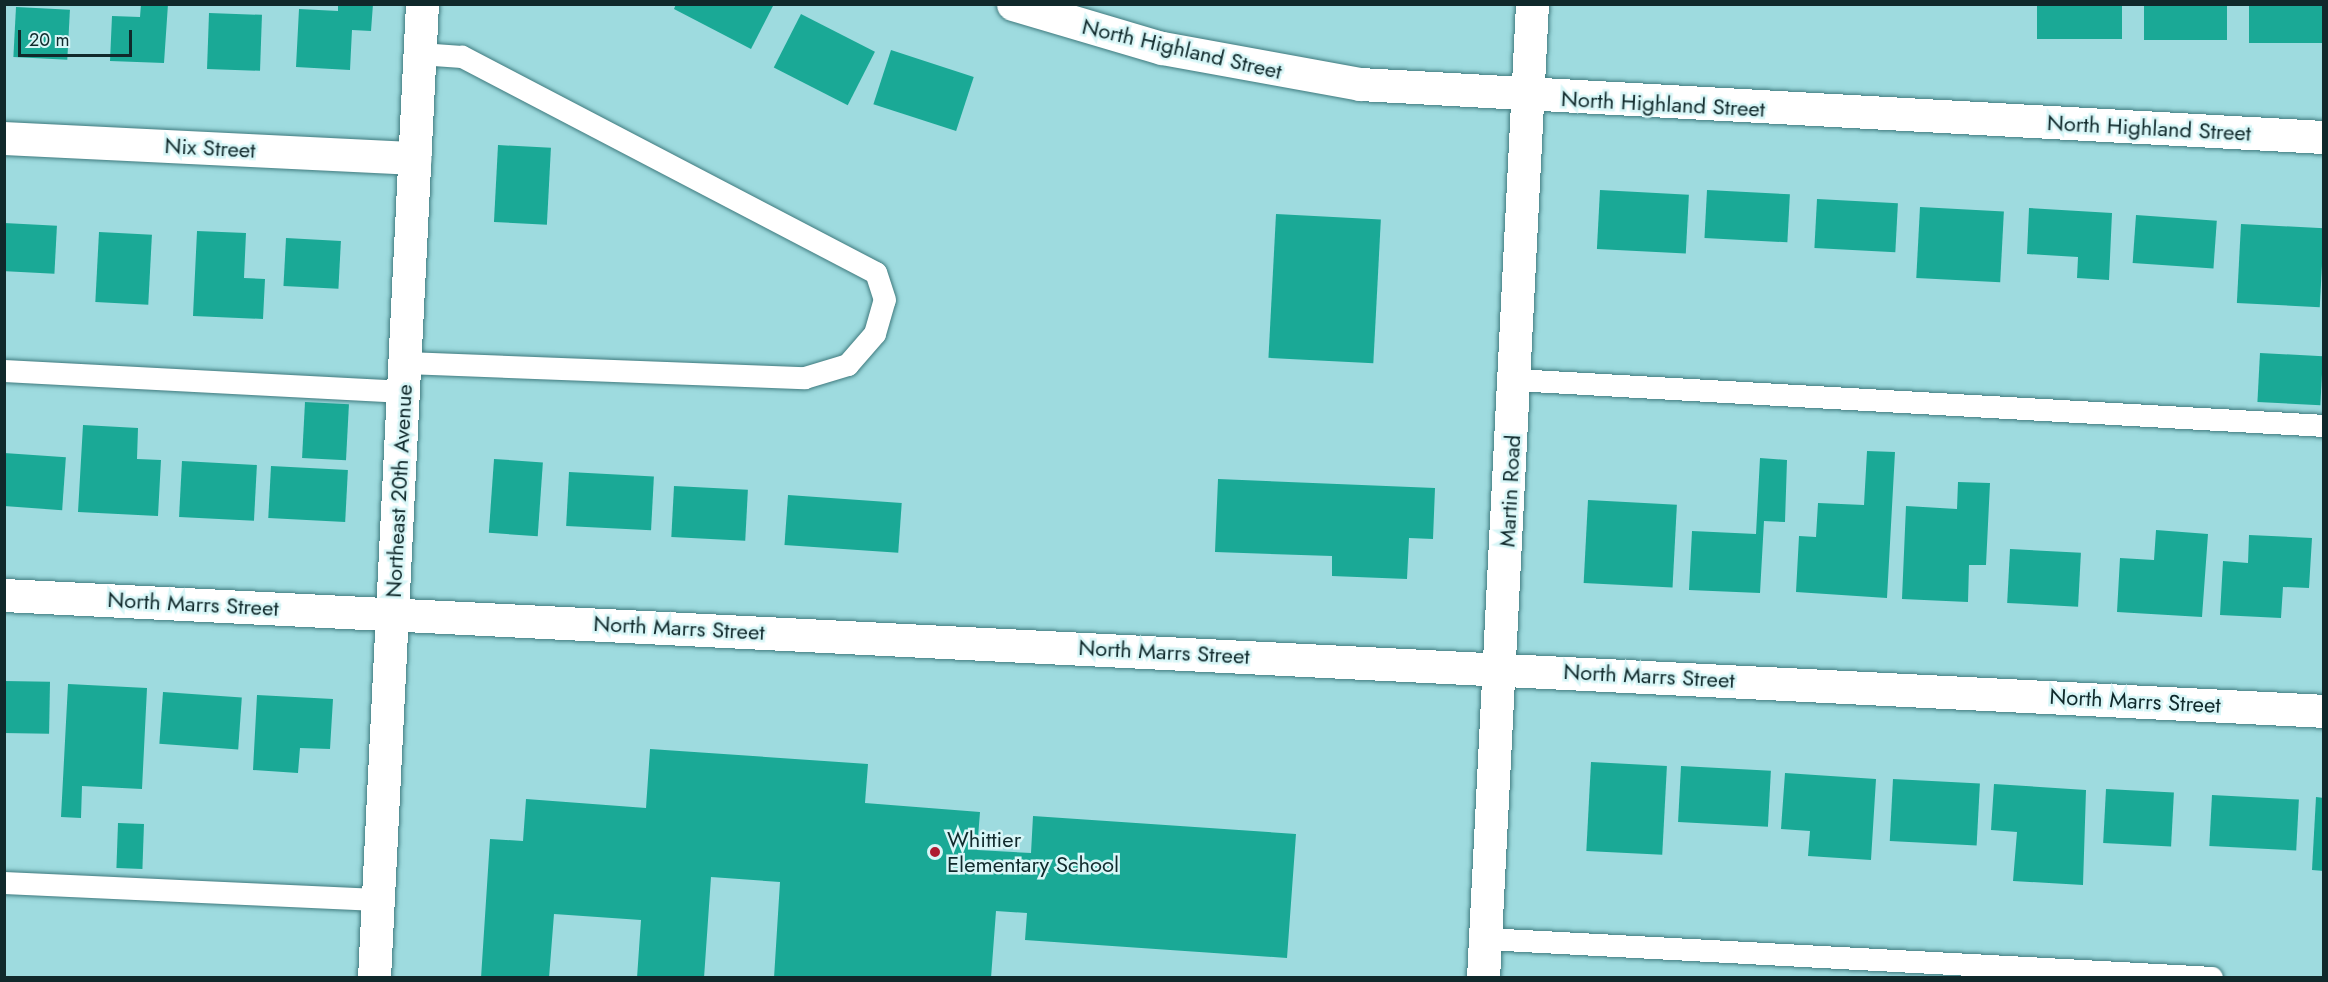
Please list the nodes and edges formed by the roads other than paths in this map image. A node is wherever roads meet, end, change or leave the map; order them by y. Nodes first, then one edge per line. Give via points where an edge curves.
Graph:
1 (422, 4) edge
2 (1013, 4) edge
3 (1532, 4) edge
4 (420, 54) junction
5 (1528, 97) junction
6 (2324, 137) edge
7 (4, 138) edge
8 (415, 158) junction
9 (4, 371) edge
10 (405, 377) junction
11 (1515, 380) junction
12 (2324, 426) edge
13 (4, 596) edge
14 (393, 614) junction
15 (1502, 668) junction
16 (2324, 711) edge
17 (4, 882) edge
18 (378, 900) junction
19 (1486, 939) junction
20 (374, 978) edge
21 (1483, 978) edge
22 (2212, 978) edge

1 - 4 street, Northeast 20th Avenue
2 - 5 street, North Highland Street via 1162,48 1264,70 1360,84
3 - 5 street, Martin Road
4 - 8 street, Northeast 20th Avenue
4 - 10 lane via 462,57 876,273 885,300 875,334 848,365 805,378
5 - 6 street, North Highland Street
5 - 11 street, Martin Road
7 - 8 street, Nix Street
8 - 10 street, Northeast 20th Avenue
9 - 10 lane
10 - 14 street, Northeast 20th Avenue
11 - 12 lane
11 - 15 street, Martin Road
13 - 14 street, North Marrs Street
14 - 15 street, North Marrs Street
14 - 18 street, Northeast 20th Avenue
15 - 16 street, North Marrs Street
15 - 19 street, Martin Road
17 - 18 lane
18 - 20 street, Northeast 20th Avenue
19 - 21 street, Martin Road
19 - 22 lane

